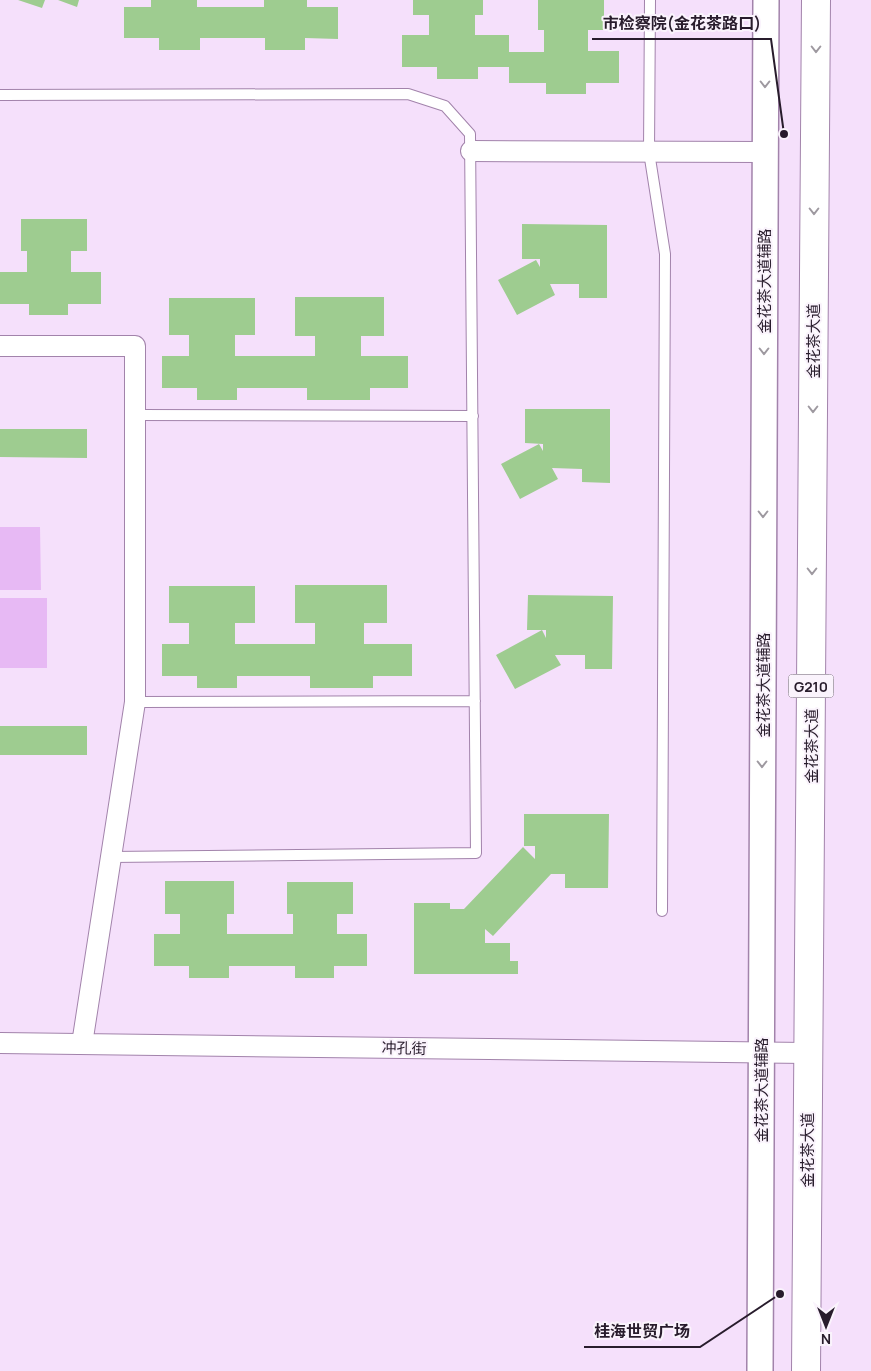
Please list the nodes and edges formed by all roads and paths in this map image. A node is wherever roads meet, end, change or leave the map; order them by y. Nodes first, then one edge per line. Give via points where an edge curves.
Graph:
1 (650, 0) edge
2 (766, 0) edge
3 (816, 0) edge
4 (0, 96) edge
5 (471, 151) junction
6 (649, 152) junction
7 (765, 152) junction
8 (0, 346) edge
9 (135, 415) junction
10 (473, 416) junction
11 (475, 701) junction
12 (135, 702) junction
13 (111, 857) junction
14 (662, 912) dead end
15 (0, 1043) edge
16 (82, 1044) junction
17 (761, 1052) junction
18 (808, 1053) junction
19 (760, 1371) edge
20 (806, 1371) edge

1 - 6 lane
2 -> 7 street, 金花茶大道辅路
3 -> 18 highway, 金花茶大道 / G210
4 - 5 lane via 408,94 445,106 470,134
5 - 6 street
5 - 10 lane
6 - 7 street
6 - 14 lane via 665,254
7 -> 17 street, 金花茶大道辅路
8 - 9 street via 135,346
9 - 10 lane
9 - 12 street
10 - 11 lane
11 - 12 lane
11 - 13 lane via 476,853
12 - 13 street
13 - 16 street
15 - 16 street, 冲孔街
16 - 17 street, 冲孔街
17 - 18 street, 冲孔街
17 - 19 street, 金花茶大道辅路
18 - 20 highway, 金花茶大道 / G210

